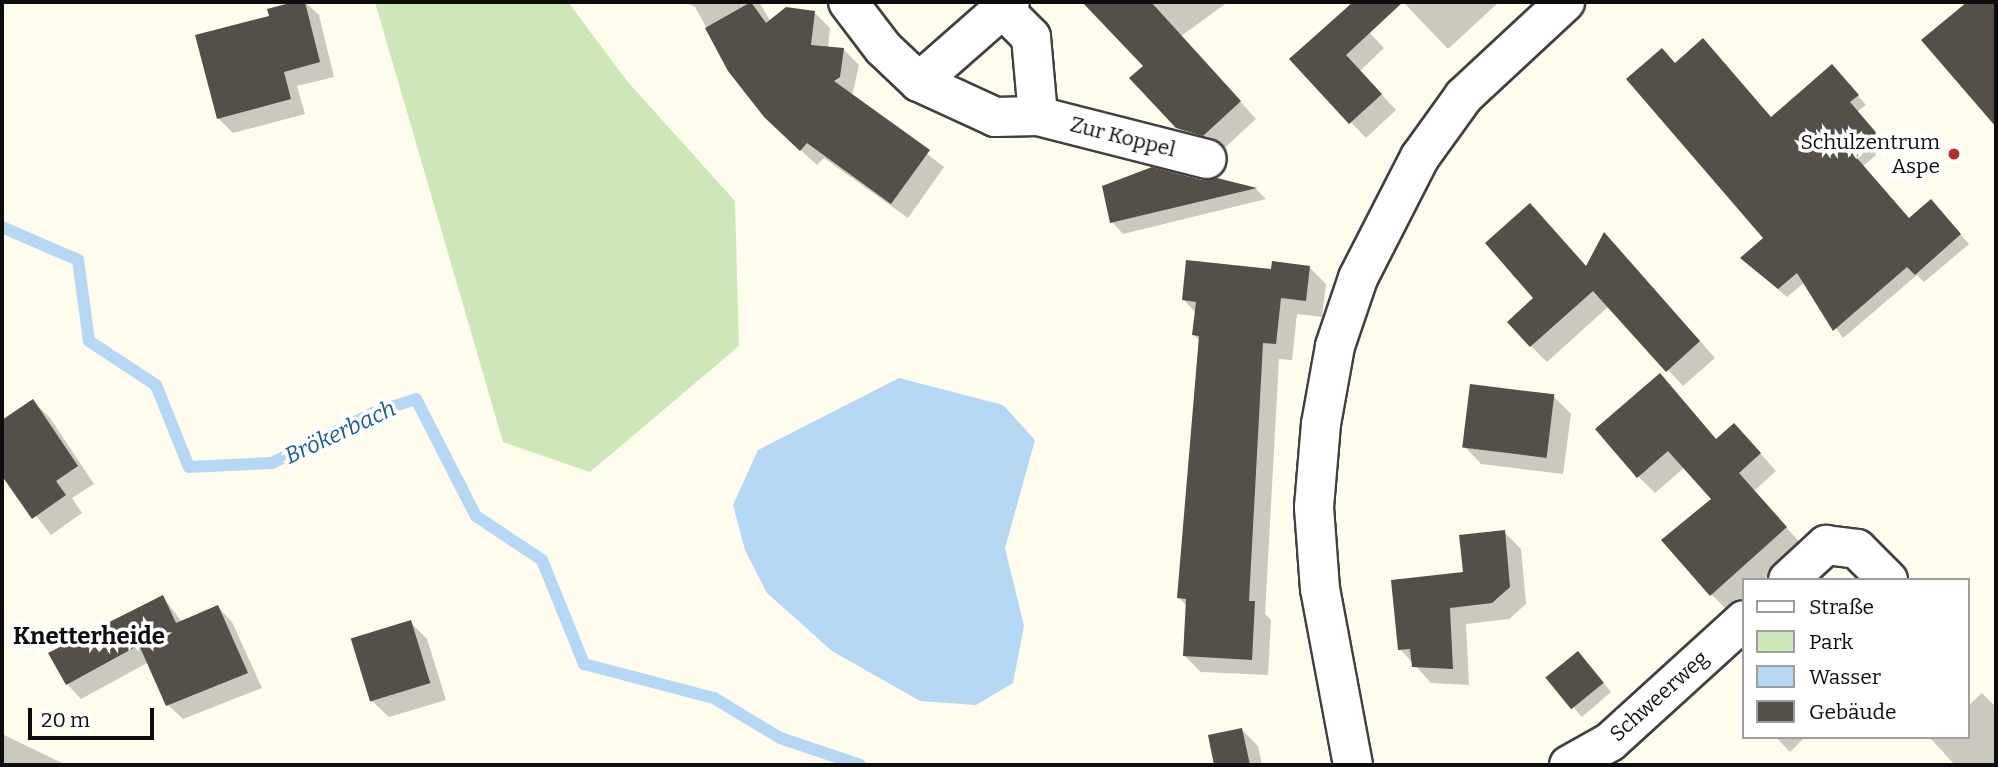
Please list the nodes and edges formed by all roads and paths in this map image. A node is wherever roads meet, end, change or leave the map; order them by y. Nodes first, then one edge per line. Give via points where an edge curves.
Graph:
1 (848, 2) edge
2 (1565, 2) edge
3 (1006, 5) edge
4 (919, 82) junction
5 (1038, 116) junction
6 (1207, 159) dead end
7 (1790, 578) edge
8 (1886, 578) edge
9 (1742, 622) edge
10 (1353, 765) edge
11 (1569, 765) edge

1 - 4 street, Zur Koppel via 883,48
2 - 10 street via 1464,96 1420,157 1358,278 1335,346 1321,424 1314,506 1320,589
3 - 4 street
3 - 5 street via 1031,37
4 - 5 street, Zur Koppel via 995,117
5 - 6 street, Zur Koppel
7 - 8 street via 1826,545 1857,549
9 - 11 street, Schweerweg via 1610,742

